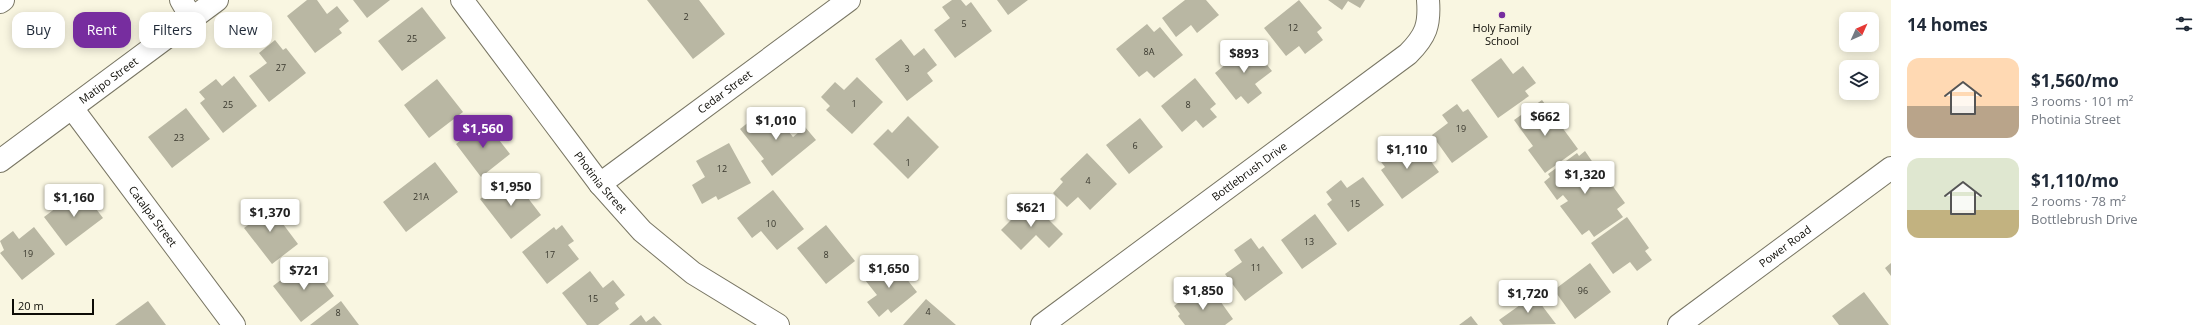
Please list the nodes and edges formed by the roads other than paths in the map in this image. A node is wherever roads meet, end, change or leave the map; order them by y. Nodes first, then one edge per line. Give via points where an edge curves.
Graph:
1 (3, 0) edge
2 (181, 0) edge
3 (217, 0) edge
4 (462, 0) edge
5 (849, 0) edge
6 (1428, 0) edge
7 (0, 2) edge
8 (188, 12) edge
9 (201, 12) edge
10 (153, 48) edge
11 (72, 108) junction
12 (0, 161) edge
13 (1891, 168) edge
14 (600, 184) junction
15 (234, 325) edge
16 (778, 325) edge
17 (1042, 325) edge
18 (1679, 325) edge

1 - 7 street
2 - 8 street
3 - 9 street, Matipo Street
4 - 14 street, Photinia Street
5 - 14 street, Cedar Street
6 - 17 street, Bottlebrush Drive via 1428,23 1424,34 1408,54
10 - 11 street, Matipo Street
11 - 12 street, Matipo Street
11 - 15 street, Catalpa Street
13 - 18 street, Power Road
14 - 16 street, Photinia Street via 642,231 668,253 725,294

